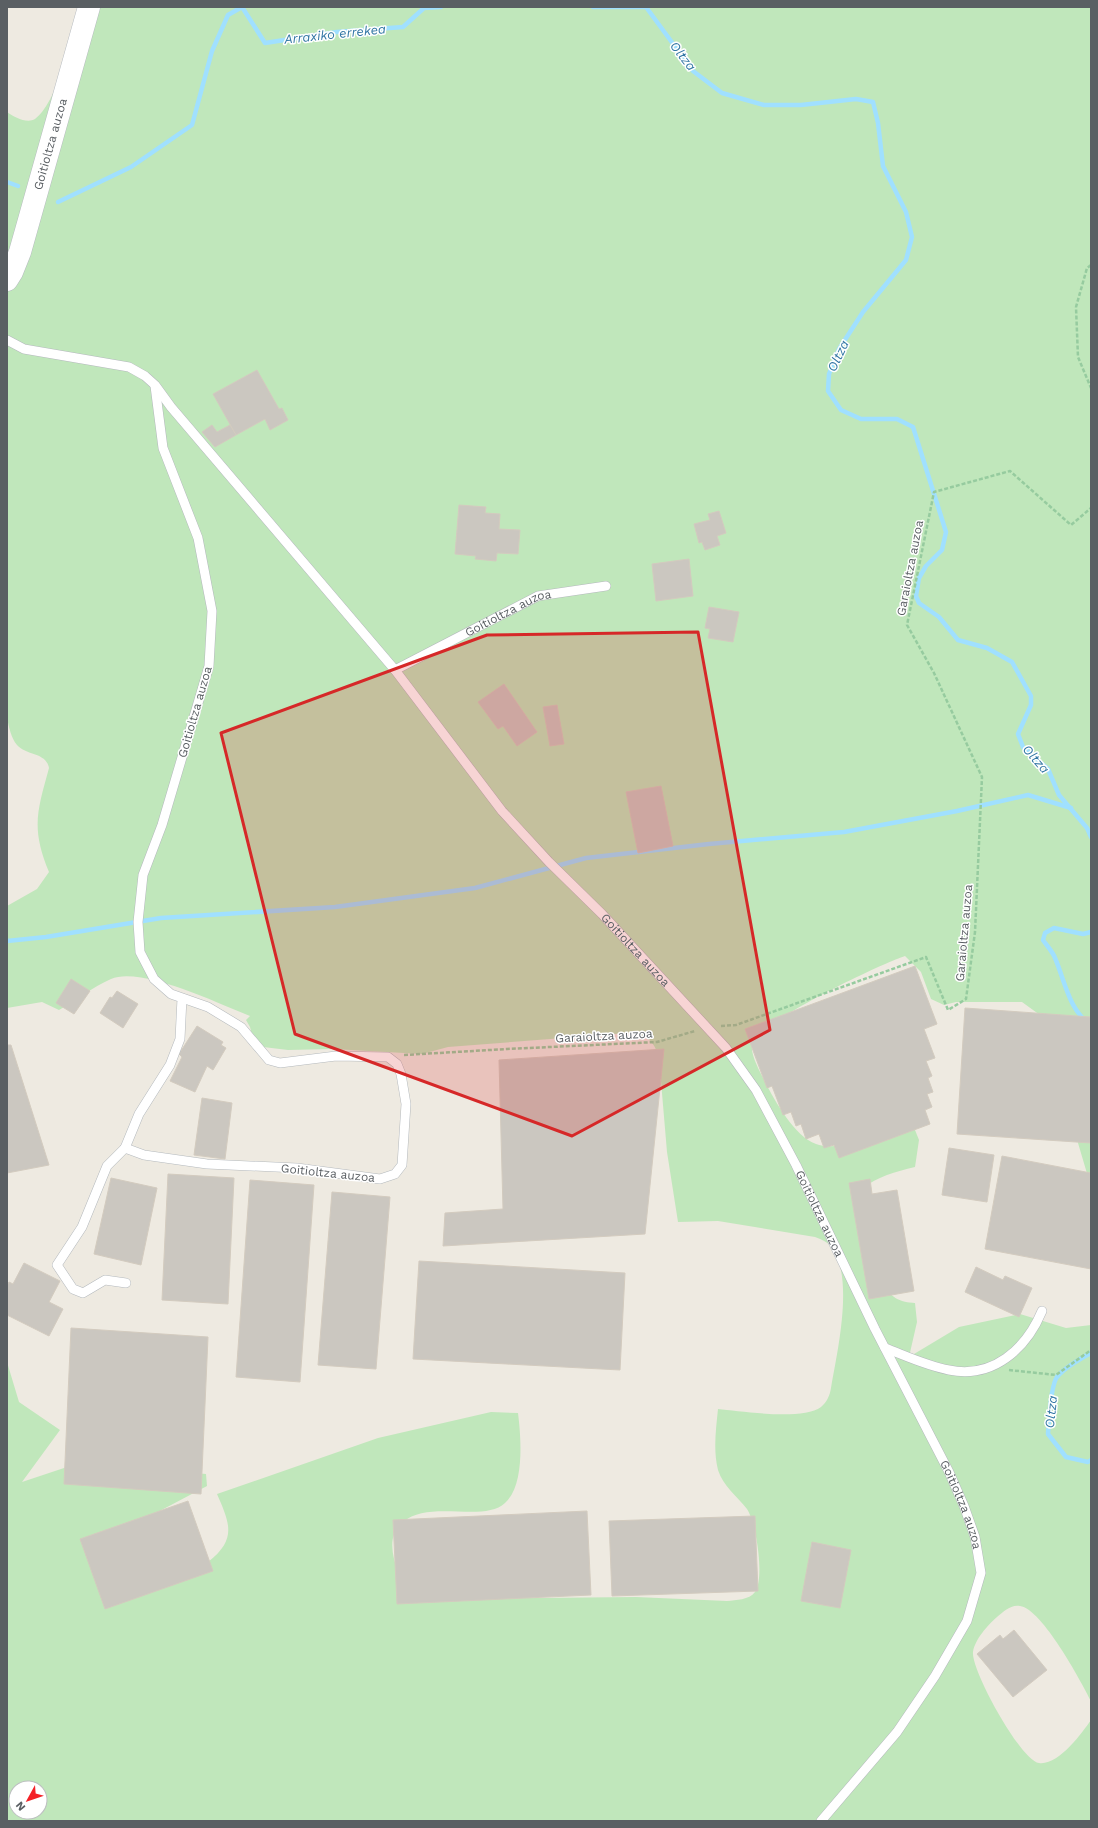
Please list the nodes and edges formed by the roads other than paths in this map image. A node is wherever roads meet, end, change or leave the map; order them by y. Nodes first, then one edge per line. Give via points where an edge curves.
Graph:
1 (89, 7) edge
2 (7, 280) edge
3 (7, 340) edge
4 (155, 385) junction
5 (606, 586) dead end
6 (395, 670) junction
7 (182, 998) junction
8 (125, 1148) junction
9 (126, 1283) dead end
10 (1042, 1311) dead end
11 (885, 1348) junction
12 (821, 1821) edge

1 - 2 street, Goitioltza auzoa via 20,252
3 - 4 lane, Goitioltza auzoa via 24,349 128,367
4 - 6 lane, Goitioltza auzoa
4 - 7 lane, Goitioltza auzoa via 164,448 198,538 212,611 210,666 162,825 144,875 138,922 140,952 154,980 171,994
5 - 6 lane, Goitioltza auzoa via 538,596
6 - 11 lane, Goitioltza auzoa via 502,811 726,1048 756,1090 796,1165
7 - 8 lane via 180,1039 170,1065 139,1114
7 - 8 lane, Goitioltza auzoa via 208,1007 241,1027 269,1060 280,1063 336,1056 388,1056 397,1064 401,1074 406,1104 402,1165 395,1174 380,1179 297,1168 208,1164 144,1155
8 - 9 lane via 107,1166 82,1227 57,1265 73,1289 83,1293 105,1280
10 - 11 lane via 1025,1341 1010,1357 990,1368 975,1372 950,1371 931,1366
11 - 12 lane, Goitioltza auzoa via 964,1506 975,1537 982,1573 967,1621 935,1676 897,1732

